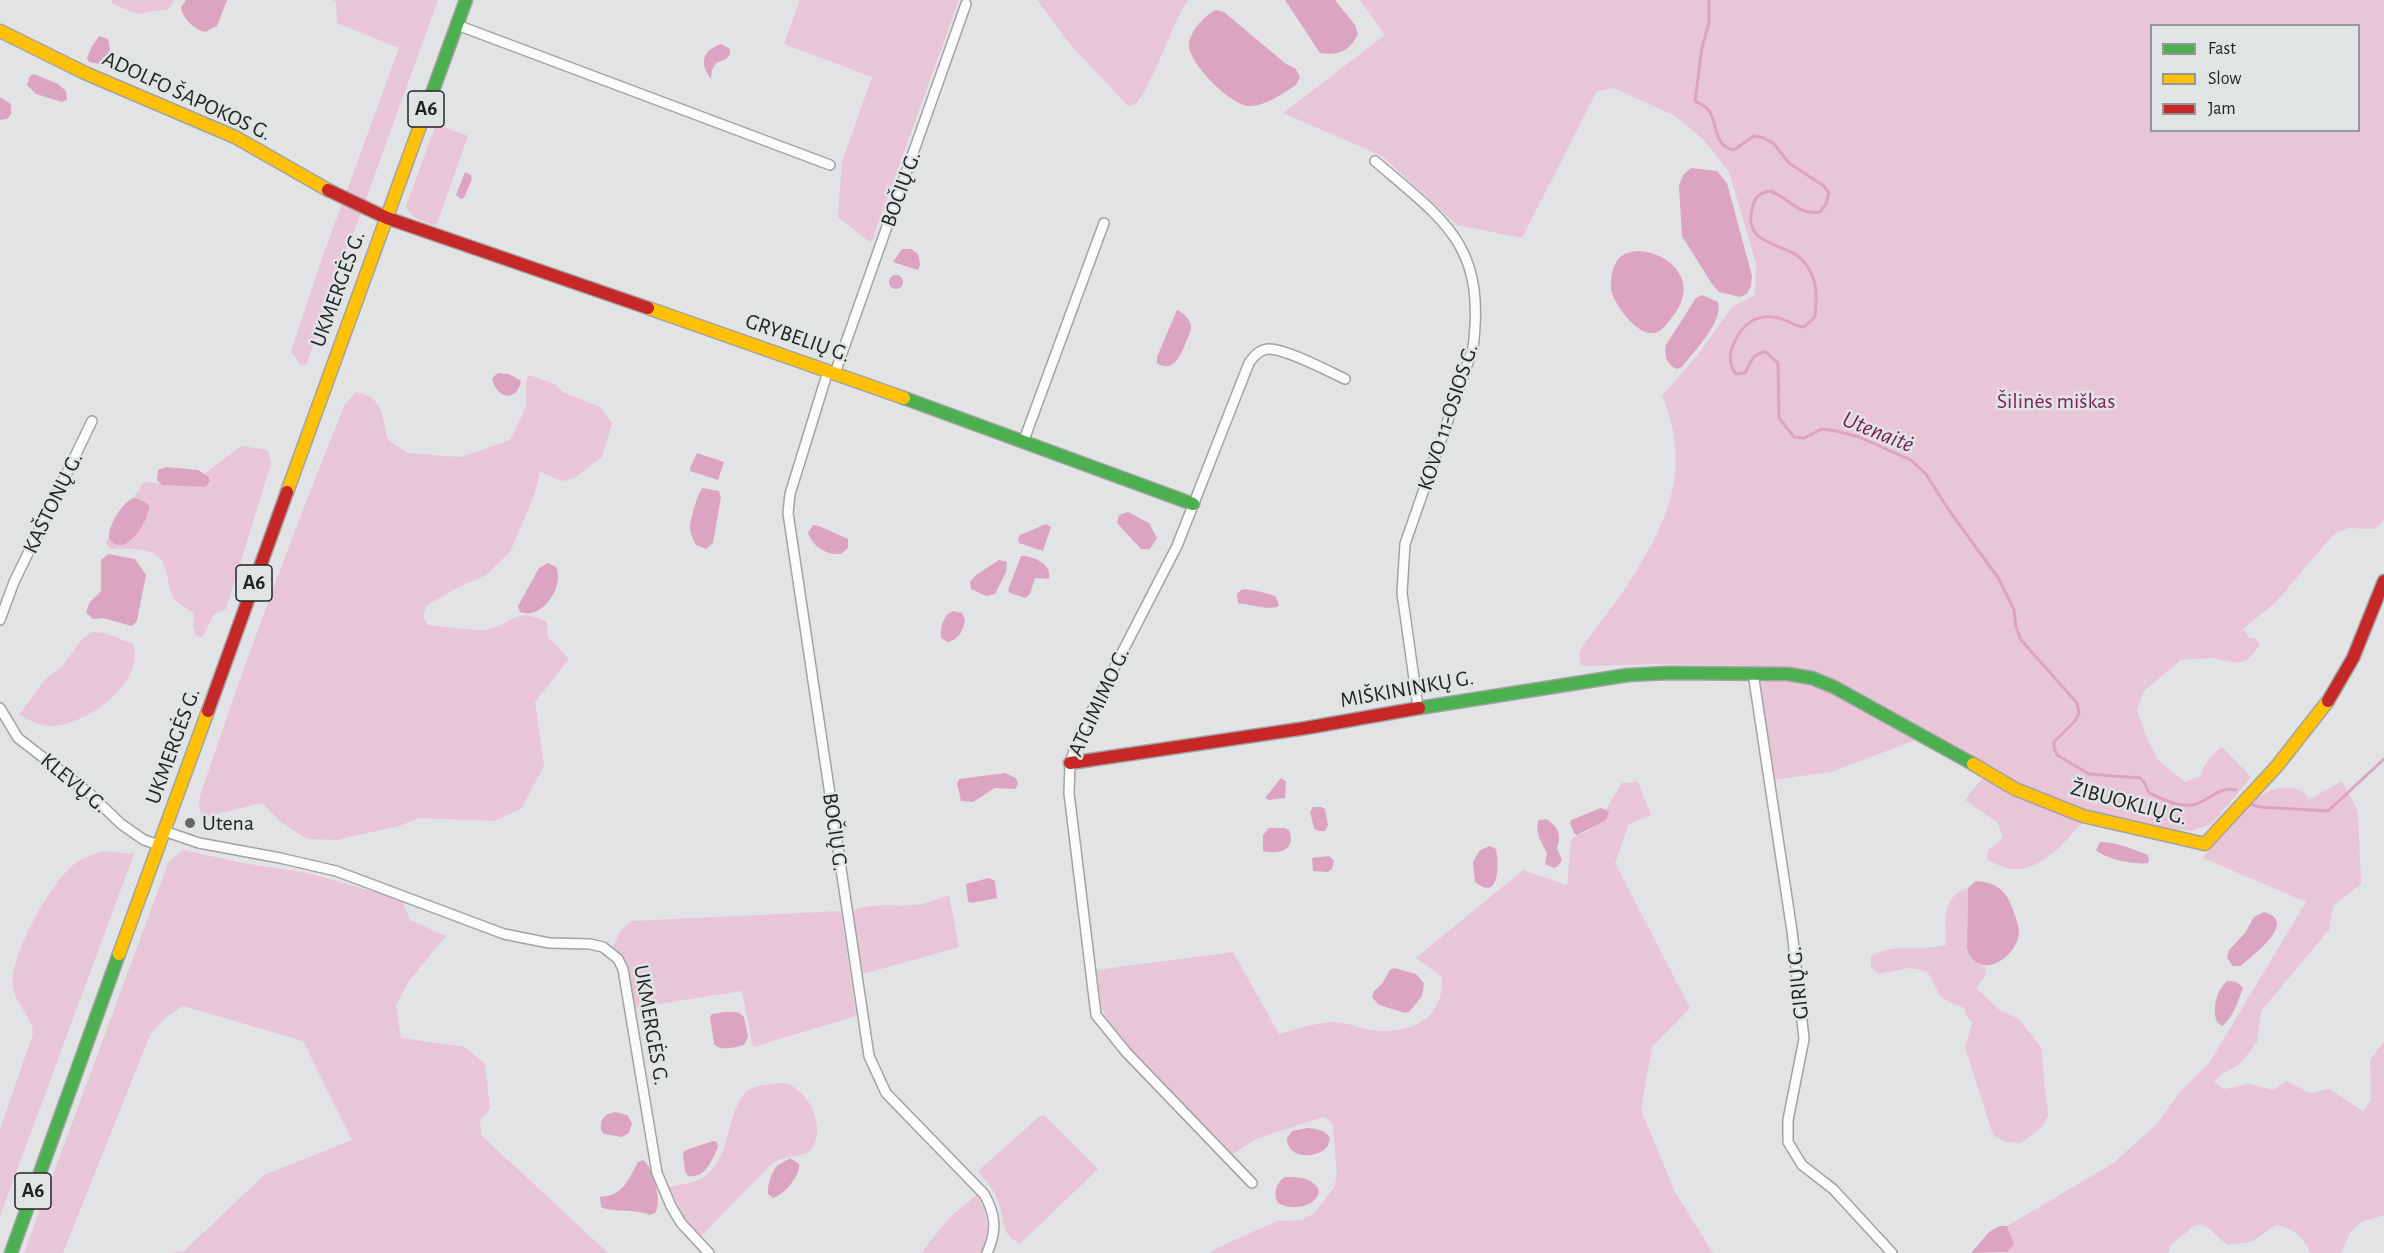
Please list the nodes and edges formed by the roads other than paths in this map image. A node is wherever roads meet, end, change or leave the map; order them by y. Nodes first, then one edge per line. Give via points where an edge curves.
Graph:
1 (466, 0) edge
2 (966, 4) dead end
3 (457, 25) junction
4 (0, 32) edge
5 (1375, 161) dead end
6 (830, 165) dead end
7 (387, 218) junction
8 (1104, 223) dead end
9 (832, 372) junction
10 (1345, 379) dead end
11 (92, 421) dead end
12 (1023, 440) junction
13 (1192, 504) junction
14 (2384, 581) edge
15 (0, 620) edge
16 (1753, 673) junction
17 (1418, 707) junction
18 (0, 708) edge
19 (1070, 763) junction
20 (164, 831) junction
21 (159, 845) junction
22 (1252, 1183) dead end
23 (11, 1253) edge
24 (709, 1253) edge
25 (987, 1253) edge
26 (1892, 1253) edge

1 - 3 main road, UKMERGĖS G. / A6
2 - 9 street, BOČIŲ G.
3 - 6 street
3 - 7 main road, UKMERGĖS G. / A6
4 - 7 main road, ADOLFO ŠAPOKOS G. via 85,73 235,136 335,195
5 - 17 street, KOVO 11-OSIOS G. via 1448,226 1470,265 1474,293 1473,348 1404,553 1402,593
7 - 9 main road, GRYBELIŲ G.
7 - 20 main road, UKMERGĖS G. / A6
8 - 12 street
9 - 12 main road, GRYBELIŲ G.
9 - 25 street, BOČIŲ G. via 790,494 788,513 869,1056 886,1094 984,1194 991,1206 995,1229
10 - 13 street, ATGIMIMO G. via 1279,350 1266,349 1256,354
11 - 15 street, KAŠTONŲ G. via 14,582
12 - 13 main road, GRYBELIŲ G.
13 - 19 street, ATGIMIMO G. via 1177,546 1079,736
14 - 16 main road, ŽIBUOKLIŲ G. via 2357,650 2323,708 2205,844 2083,816 2015,789 1834,687 1812,678
16 - 17 main road, MIŠKININKŲ G. via 1628,675
16 - 26 street, GIRIŲ G. via 1792,931 1804,1039 1788,1120 1788,1142 1802,1165 1833,1189
17 - 19 main road, MIŠKININKŲ G.
18 - 21 street, KLEVŲ G. via 18,738 89,793 121,824
19 - 22 street, ATGIMIMO G. via 1069,793 1096,1016
20 - 21 main road, A6
20 - 24 street, UKMERGĖS G. via 199,843 336,871 504,934 549,943 590,944 612,953 623,969 657,1173 676,1215
21 - 23 main road, A6

